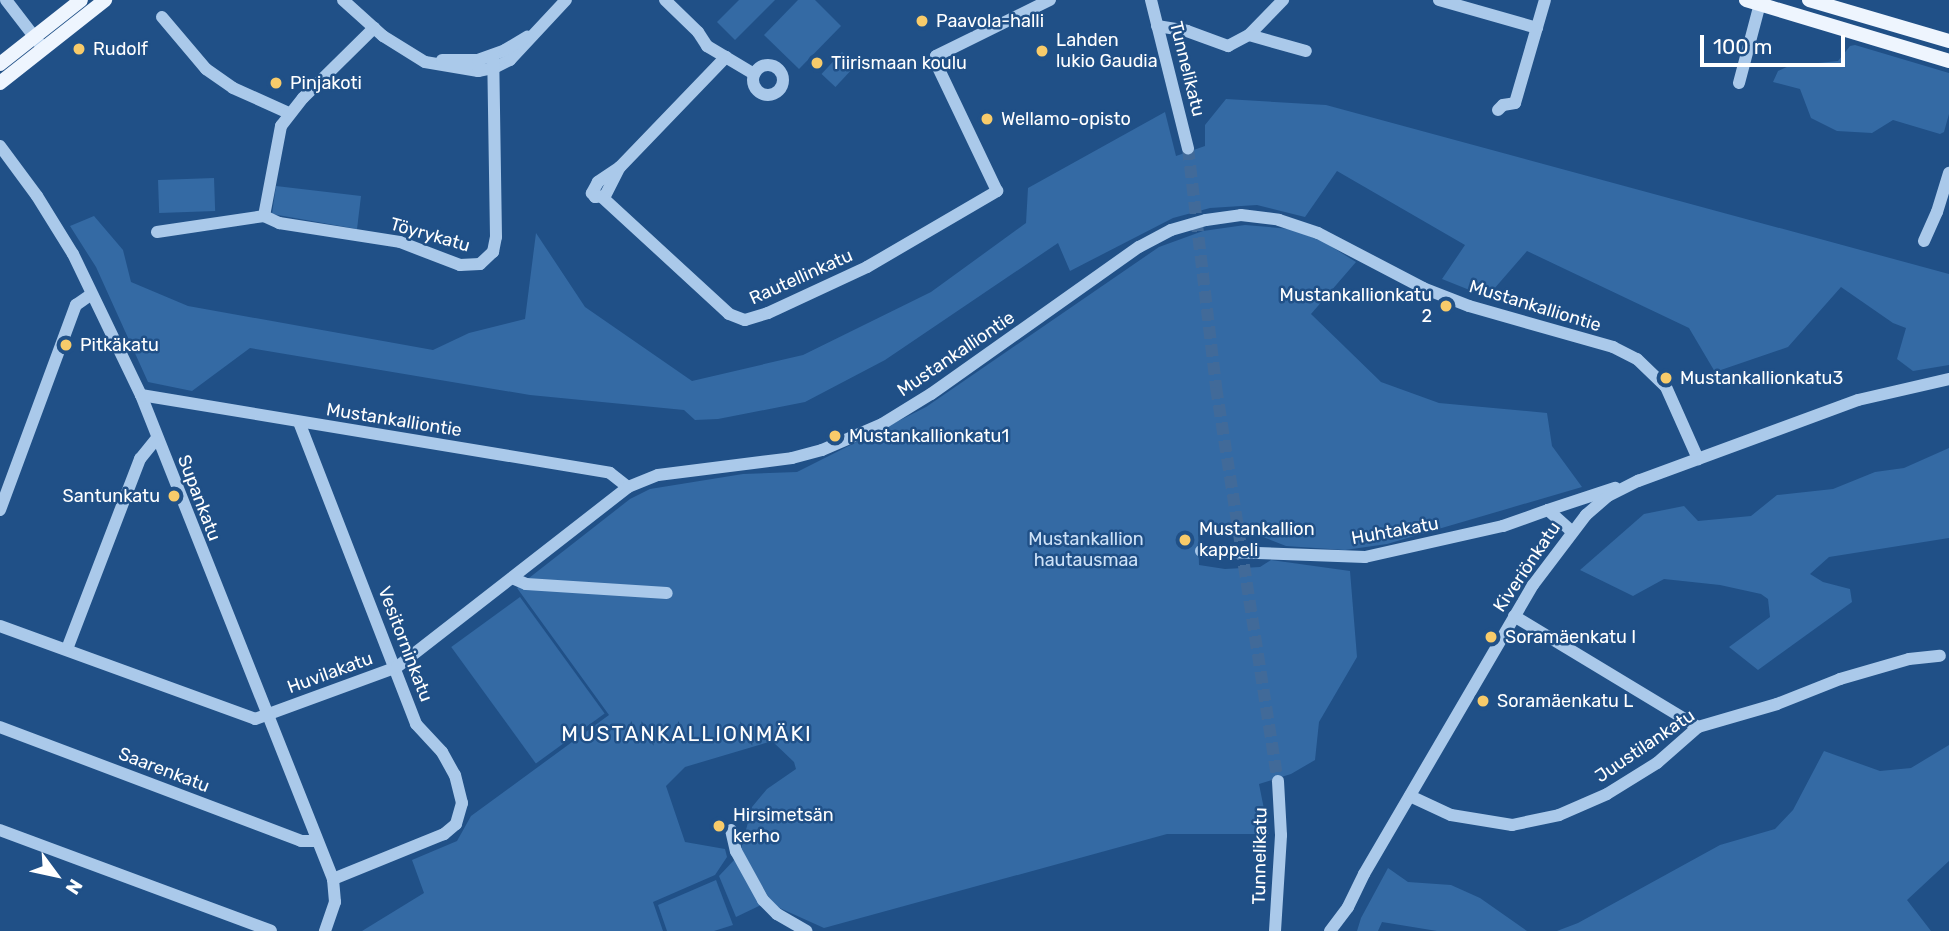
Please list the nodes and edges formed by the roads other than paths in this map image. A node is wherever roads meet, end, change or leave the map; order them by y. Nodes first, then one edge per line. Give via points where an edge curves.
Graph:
1 (6, 0) edge
2 (81, 0) edge
3 (105, 0) edge
4 (343, 0) edge
5 (566, 0) edge
6 (665, 0) edge
7 (1050, 0) edge
8 (1151, 0) edge
9 (1283, 0) edge
10 (1439, 0) edge
11 (1545, 0) edge
12 (1809, 0) edge
13 (1756, 1) edge
14 (162, 17) dead end
15 (1157, 26) junction
16 (374, 28) junction
17 (1537, 28) junction
18 (1249, 35) junction
19 (34, 36) junction
20 (1949, 41) edge
21 (43, 48) junction
22 (1306, 51) dead end
23 (726, 57) junction
24 (494, 61) junction
25 (1949, 61) edge
26 (0, 64) edge
27 (754, 74) dead end
28 (0, 83) edge
29 (1740, 83) dead end
30 (1498, 110) dead end
31 (289, 113) junction
32 (0, 146) edge
33 (1188, 148) tunnel mouth
34 (1949, 173) edge
35 (264, 216) junction
36 (157, 232) dead end
37 (1924, 241) dead end
38 (92, 293) junction
39 (1949, 379) edge
40 (141, 395) junction
41 (299, 422) junction
42 (157, 438) junction
43 (1698, 459) junction
44 (628, 487) junction
45 (1622, 487) junction
46 (0, 510) edge
47 (1548, 510) junction
48 (1571, 531) junction
49 (1201, 551) dead end
50 (512, 578) junction
51 (667, 593) dead end
52 (1514, 616) junction
53 (0, 625) edge
54 (67, 649) junction
55 (1940, 656) dead end
56 (397, 667) junction
57 (266, 715) junction
58 (0, 727) edge
59 (1698, 727) junction
60 (1278, 781) tunnel mouth
61 (1410, 796) junction
62 (0, 830) edge
63 (731, 830) dead end
64 (317, 841) junction
65 (333, 879) junction
66 (1348, 907) junction
67 (271, 931) edge
68 (325, 931) edge
69 (807, 931) edge
70 (1275, 931) edge
71 (1330, 931) edge
72 (1342, 931) edge

1 - 19 street
2 - 19 main road
3 - 21 main road
4 - 16 street
5 - 24 street via 541,26
6 - 23 street via 713,40
7 - 23 street, Rautellinkatu via 936,56 998,191 867,267 745,320 729,314 603,198 595,197 594,187 620,167
8 - 15 street, Tunnelikatu
9 - 18 street
10 - 17 street
11 - 17 street
12 - 20 main road
13 - 25 main road
13 - 29 street
14 - 31 street via 206,69 233,88
15 - 18 street via 1228,46
15 - 33 street, Tunnelikatu
16 - 24 street via 411,54 449,61
16 - 31 street
17 - 30 street via 1515,103
18 - 22 street
19 - 21 street
19 - 26 main road
21 - 28 main road
23 - 27 street
24 - 35 street, Töyrykatu via 496,237 486,260 468,267 400,242 279,223
31 - 35 street via 277,139
32 - 38 street, Supankatu via 37,196
34 - 37 street
35 - 36 street, Töyrykatu
38 - 40 street, Supankatu
38 - 46 street via 76,304
39 - 43 street, Kiveriönkatu via 1858,400
40 - 41 street, Mustankalliontie
40 - 42 street, Supankatu
41 - 44 street, Mustankalliontie via 610,473
41 - 56 street, Vesitorninkatu
42 - 54 street via 140,459
42 - 57 street, Supankatu
43 - 44 street, Mustankalliontie via 1666,387 1637,359 1423,288 1318,233 1279,220 1241,215 1171,230 1139,247 882,424 792,458 658,475
43 - 45 street, Kiveriönkatu
44 - 50 street, Huvilakatu
45 - 47 street, Huhtakatu
45 - 48 street, Kiveriönkatu
47 - 48 street
47 - 49 street, Huhtakatu via 1503,526 1365,557
48 - 52 street, Kiveriönkatu
50 - 51 street via 526,584
50 - 56 street, Huvilakatu
52 - 59 street
52 - 61 street, Kiveriönkatu
53 - 54 street, Huvilakatu
54 - 57 street, Huvilakatu via 254,719
55 - 59 street, Juustilankatu via 1909,659 1840,679 1777,704
56 - 57 street, Huvilakatu
56 - 65 street, Vesitorninkatu via 416,724 442,752 455,775 461,814 444,834
57 - 64 street, Supankatu
58 - 64 street, Saarenkatu via 301,841
59 - 61 street, Juustilankatu via 1657,764 1559,816 1512,825 1451,815
60 - 70 street, Tunnelikatu via 1281,835
61 - 66 street, Kiveriönkatu
62 - 67 street
63 - 69 street via 736,851 763,900
64 - 65 street, Supankatu
65 - 68 street via 335,902
66 - 71 street, Kiveriönkatu
66 - 72 street, Kiveriönkatu

